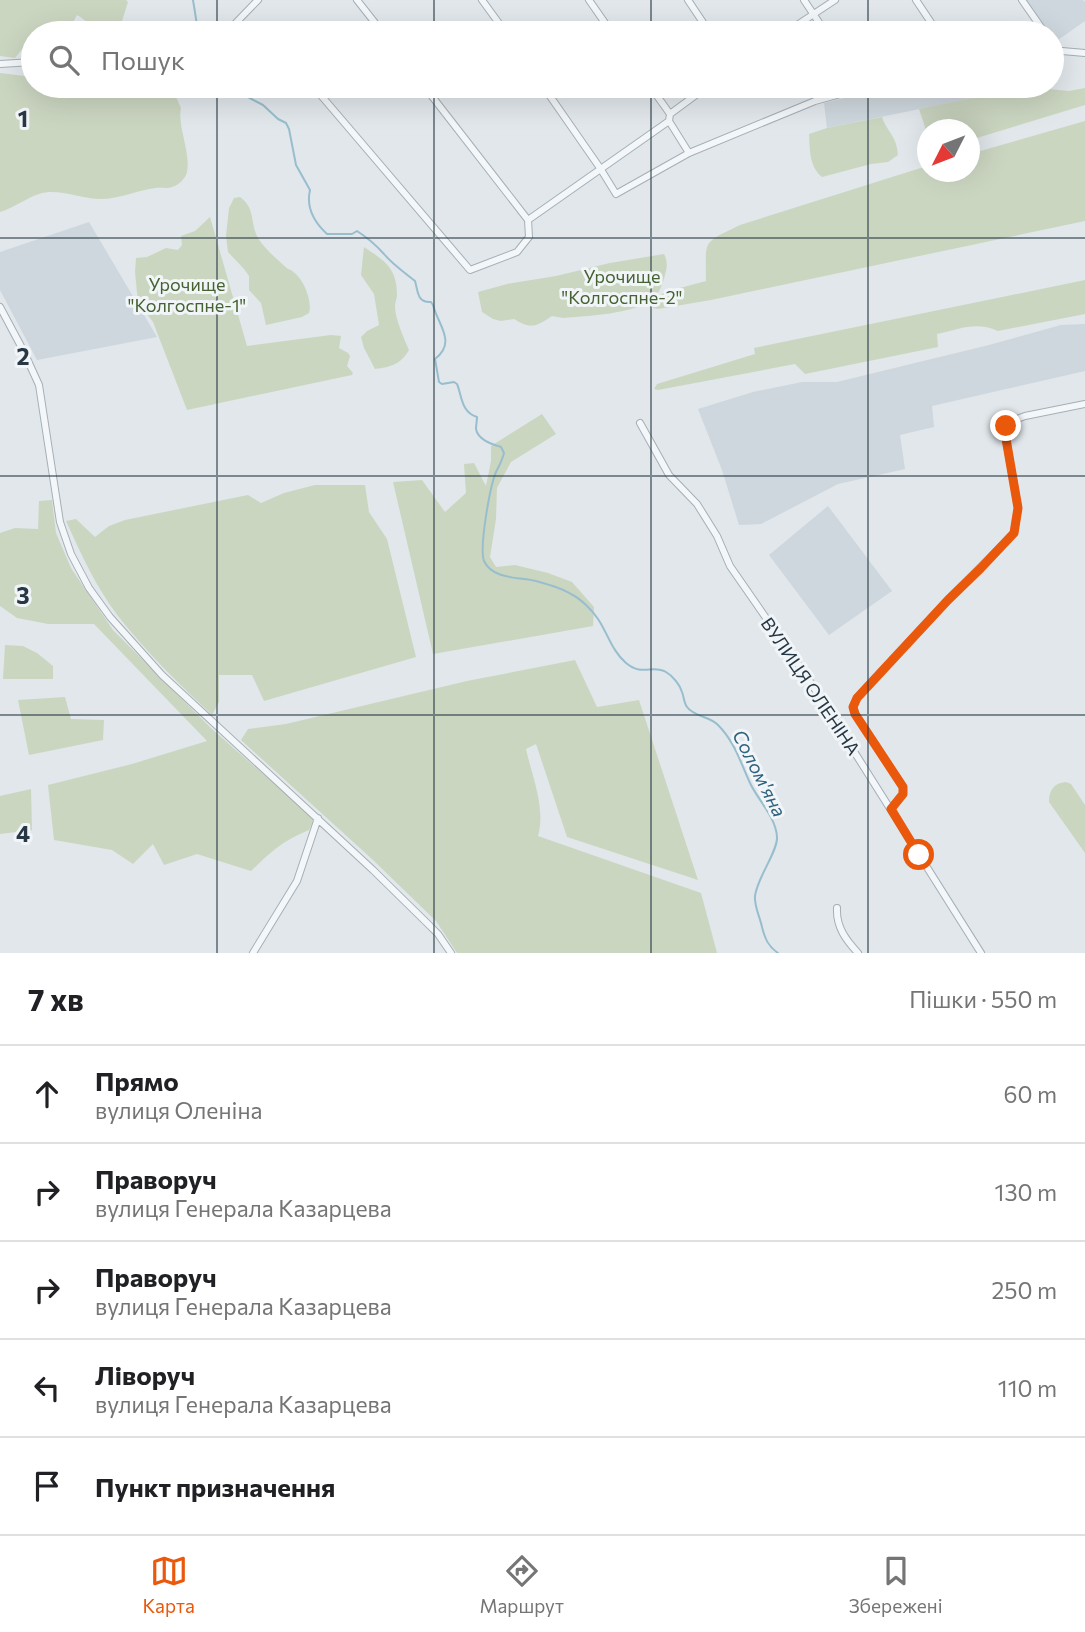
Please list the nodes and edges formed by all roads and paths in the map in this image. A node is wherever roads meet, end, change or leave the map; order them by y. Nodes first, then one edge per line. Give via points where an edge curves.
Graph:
1 (258, 0) edge
2 (356, 0) edge
3 (482, 0) edge
4 (589, 0) edge
5 (688, 0) edge
6 (804, 0) edge
7 (835, 0) edge
8 (916, 0) edge
9 (1022, 0) edge
10 (814, 14) junction
11 (238, 21) edge
12 (373, 21) edge
13 (497, 21) edge
14 (604, 21) edge
15 (702, 21) edge
16 (803, 21) edge
17 (818, 21) edge
18 (930, 21) edge
19 (1037, 21) edge
20 (1064, 51) edge
21 (1085, 52) edge
22 (21, 63) edge
23 (0, 64) edge
24 (323, 98) edge
25 (433, 98) edge
26 (551, 98) edge
27 (658, 98) edge
28 (693, 98) edge
29 (824, 98) edge
30 (670, 117) junction
31 (689, 153) junction
32 (600, 168) junction
33 (528, 220) junction
34 (0, 307) edge
35 (1085, 404) edge
36 (640, 423) dead end
37 (891, 809) junction
38 (318, 818) junction
39 (837, 908) dead end
40 (253, 953) edge
41 (451, 953) edge
42 (858, 953) edge
43 (981, 953) edge

1 - 11 street
2 - 12 street
3 - 13 street
4 - 14 street
5 - 15 street
6 - 10 street
7 - 10 street
8 - 18 street
9 - 19 street
10 - 16 street
10 - 17 street
20 - 21 street
22 - 23 street
24 - 33 street via 470,270 517,252 530,237
25 - 33 street
26 - 32 street
27 - 30 street
28 - 30 street
29 - 31 street
30 - 31 street
30 - 32 street
31 - 32 street via 616,194
32 - 33 street
34 - 38 street via 39,385 60,522 89,588 162,675
35 - 37 street via 1009,422 1005,433 1018,508 1014,533 857,698 855,714 903,787
36 - 37 street, ВУЛИЦЯ ОЛЕНІНА via 669,475 697,504 730,566
37 - 43 street, ВУЛИЦЯ ОЛЕНІНА
38 - 40 street via 298,881
38 - 41 street via 427,923
39 - 42 street via 836,920

